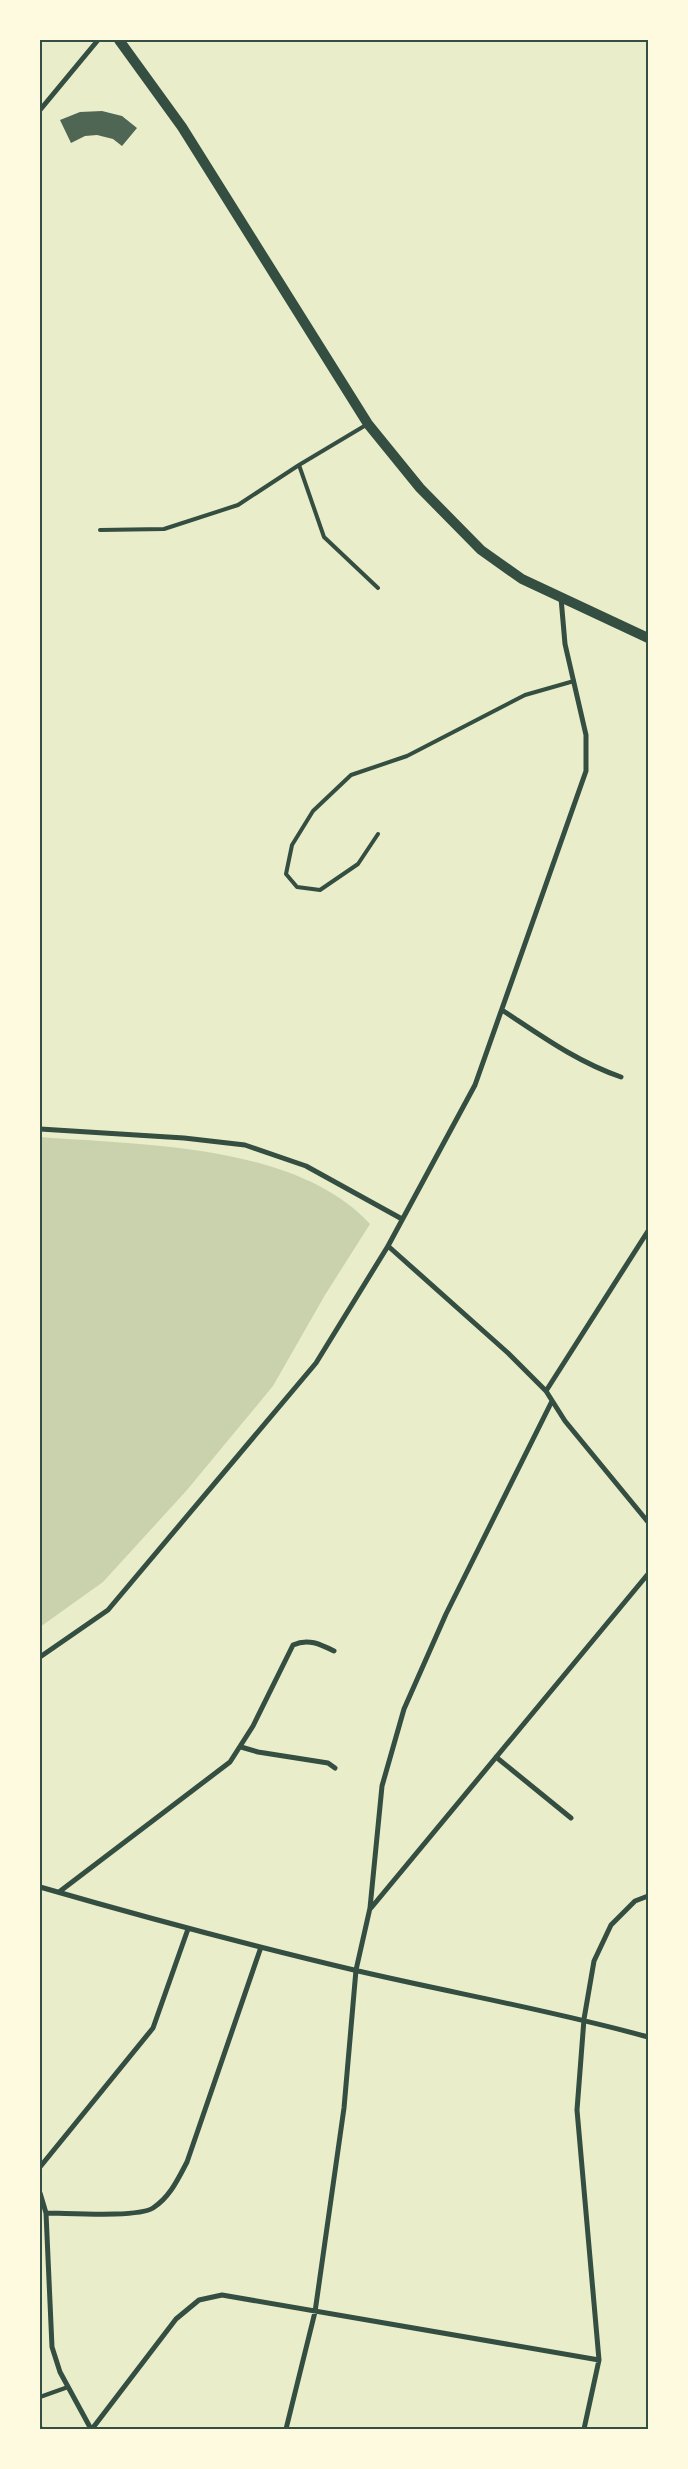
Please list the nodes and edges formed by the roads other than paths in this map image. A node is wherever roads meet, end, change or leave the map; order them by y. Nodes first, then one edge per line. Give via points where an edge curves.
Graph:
1 (98, 40) edge
2 (119, 40) edge
3 (40, 110) edge
4 (368, 424) junction
5 (299, 465) junction
6 (100, 530) dead end
7 (378, 588) dead end
8 (561, 596) junction
9 (648, 638) edge
10 (574, 681) junction
11 (378, 834) dead end
12 (502, 1010) junction
13 (621, 1077) dead end
14 (40, 1129) edge
15 (402, 1219) junction
16 (648, 1231) edge
17 (388, 1246) junction
18 (546, 1391) junction
19 (552, 1401) junction
20 (648, 1522) edge
21 (648, 1574) edge
22 (334, 1651) dead end
23 (40, 1657) edge
24 (241, 1747) junction
25 (496, 1757) junction
26 (335, 1768) dead end
27 (571, 1818) dead end
28 (40, 1887) edge
29 (59, 1892) junction
30 (648, 1896) edge
31 (370, 1908) junction
32 (188, 1929) junction
33 (261, 1947) junction
34 (356, 1970) junction
35 (584, 2019) junction
36 (648, 2036) edge
37 (40, 2166) edge
38 (40, 2193) edge
39 (46, 2214) junction
40 (315, 2312) junction
41 (599, 2360) junction
42 (68, 2387) junction
43 (40, 2397) edge
44 (91, 2429) edge
45 (286, 2429) edge
46 (584, 2429) edge

1 - 3 street
2 - 4 main road via 182,127
4 - 5 lane
4 - 8 main road via 420,488 481,550 522,579
5 - 6 lane via 238,504 164,529
5 - 7 lane via 324,538
8 - 9 main road
8 - 10 street via 565,644
10 - 11 lane via 525,695 407,756 351,775 313,811 292,845 286,874 296,887 320,890 358,864
10 - 12 street via 586,735 586,771
12 - 13 street via 574,1057
12 - 15 street via 474,1085
14 - 15 street via 245,1145 306,1166
15 - 17 street
16 - 18 street
17 - 18 street
17 - 23 street via 316,1363 108,1610
18 - 19 street
19 - 20 street
19 - 31 street via 446,1614 404,1709 382,1786
21 - 25 street
22 - 24 street via 319,1643 301,1642 293,1646
24 - 26 street via 328,1763
24 - 29 street via 230,1762 211,1778
25 - 27 street
25 - 31 street
28 - 29 street
29 - 32 street
30 - 35 street via 635,1901 611,1925 594,1961
31 - 34 street
32 - 33 street
32 - 37 street via 153,2028
33 - 34 street
33 - 39 street via 187,2162 171,2192 152,2209 129,2214
34 - 35 street
34 - 40 street via 344,2108
35 - 36 street
35 - 41 street via 577,2110
38 - 39 street
39 - 42 street via 52,2347
40 - 41 street
40 - 44 street via 222,2295 199,2300 176,2319
40 - 45 street
41 - 46 street
42 - 43 lane
42 - 44 street

